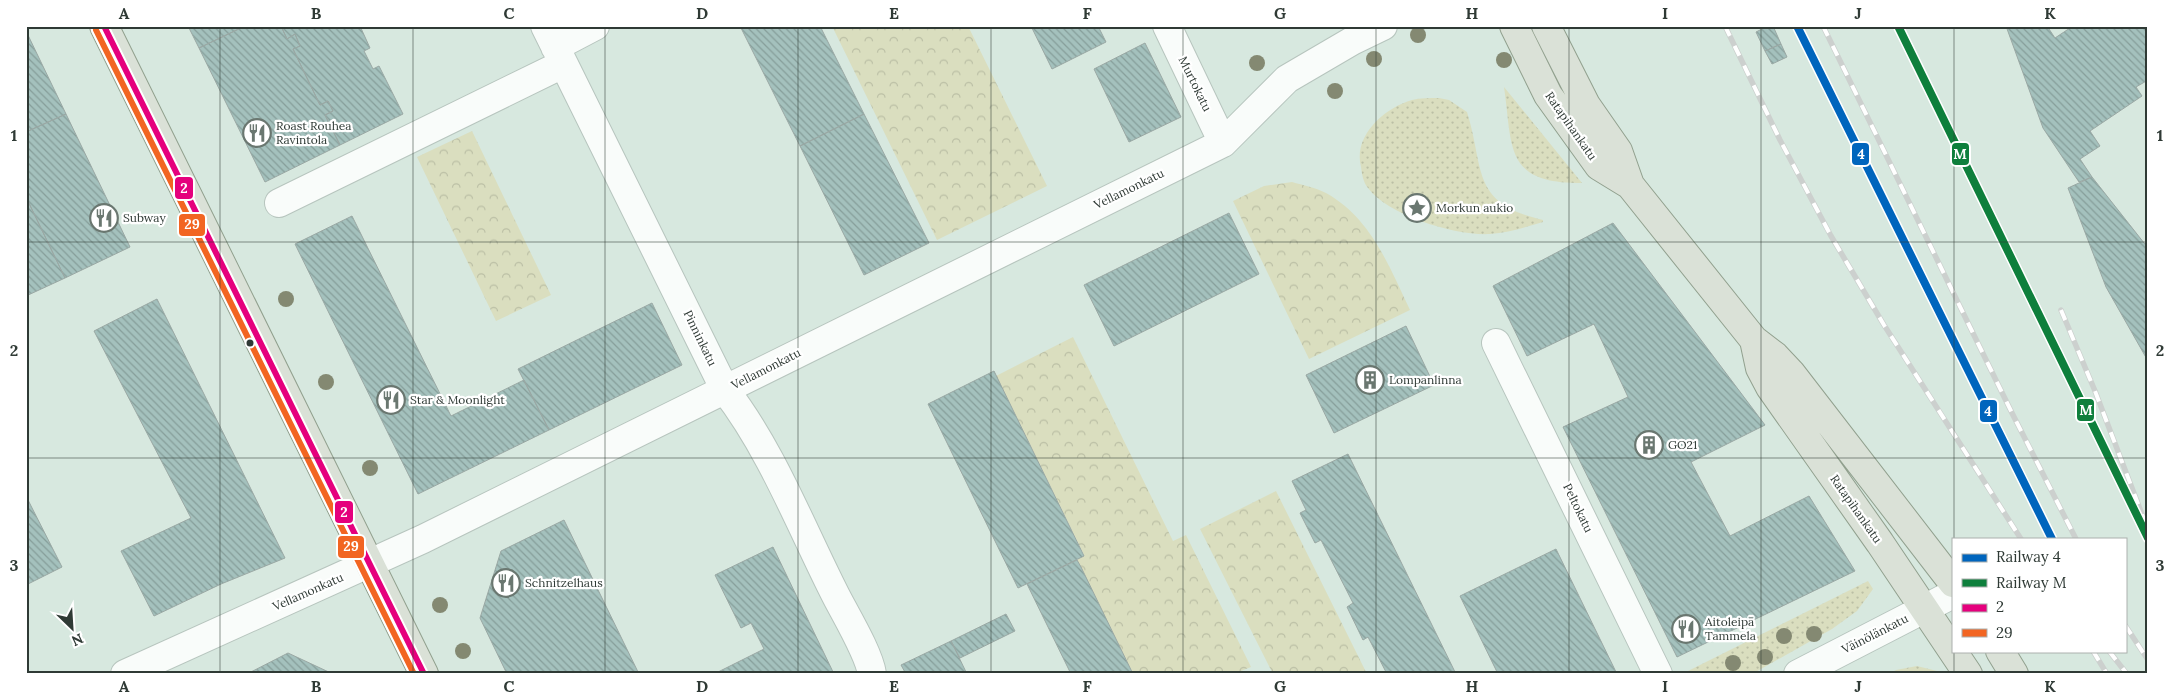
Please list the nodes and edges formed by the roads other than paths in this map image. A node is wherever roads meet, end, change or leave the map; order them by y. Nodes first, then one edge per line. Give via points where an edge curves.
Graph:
1 (104, 26) edge
2 (595, 26) edge
3 (1167, 26) edge
4 (1383, 26) edge
5 (1514, 26) edge
6 (1546, 26) edge
7 (554, 46) edge
8 (1223, 142) junction
9 (1630, 186) junction
10 (279, 203) dead end
11 (1754, 340) junction
12 (1496, 343) dead end
13 (725, 390) junction
14 (369, 564) junction
15 (1952, 582) edge
16 (1952, 595) edge
17 (1924, 609) junction
18 (1952, 650) edge
19 (1953, 652) edge
20 (2001, 652) edge
21 (125, 674) edge
22 (424, 674) edge
23 (872, 674) edge
24 (1658, 674) edge
25 (1798, 674) edge
26 (1968, 674) edge
27 (2014, 674) edge

1 - 14 main road
2 - 7 street
3 - 8 street, Murtokatu
4 - 8 street, Vellamonkatu via 1287,79
5 - 9 main road, Ratapihankatu via 1548,95 1574,133 1599,166
6 - 9 main road, Ratapihankatu via 1586,104 1618,151
7 - 10 street
7 - 13 street, Pinninkatu
8 - 13 street, Vellamonkatu
9 - 11 main road, Ratapihankatu
11 - 15 main road, Ratapihankatu via 1775,356 1797,380
11 - 17 main road, Ratapihankatu via 1760,368 1770,387
12 - 24 street, Peltokatu
13 - 14 street, Vellamonkatu
13 - 23 street, Pinninkatu via 745,416 768,458
14 - 21 street, Vellamonkatu
14 - 22 main road
16 - 17 street, Väinölänkatu
17 - 18 main road, Ratapihankatu
17 - 25 street, Väinölänkatu
19 - 26 main road, Ratapihankatu
20 - 27 main road

